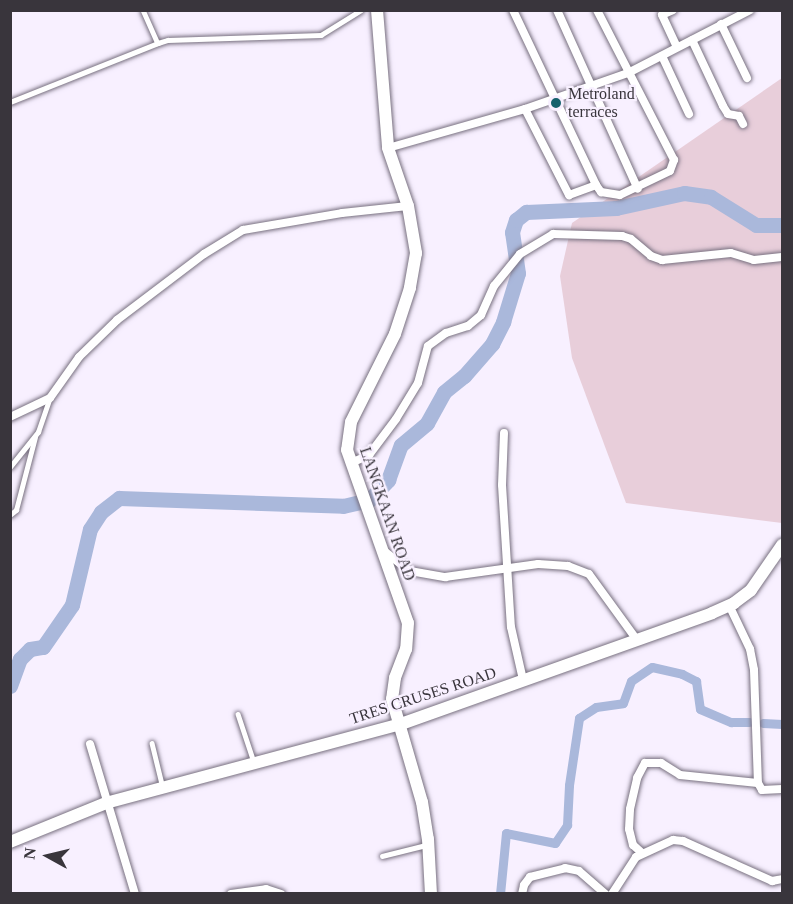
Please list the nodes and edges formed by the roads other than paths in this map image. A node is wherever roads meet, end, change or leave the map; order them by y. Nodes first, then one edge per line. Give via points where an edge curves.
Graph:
1 (143, 10) edge
2 (362, 10) edge
3 (377, 10) edge
4 (513, 10) edge
5 (557, 10) edge
6 (673, 10) edge
7 (750, 10) edge
8 (598, 11) edge
9 (733, 14) edge
10 (721, 24) junction
11 (692, 40) junction
12 (158, 43) junction
13 (677, 47) junction
14 (662, 56) junction
15 (628, 73) junction
16 (747, 78) dead end
17 (592, 85) junction
18 (554, 97) junction
19 (10, 102) edge
20 (525, 108) junction
21 (689, 114) dead end
22 (742, 124) dead end
23 (388, 148) junction
24 (596, 185) junction
25 (638, 189) junction
26 (408, 206) junction
27 (783, 256) edge
28 (50, 398) junction
29 (10, 417) edge
30 (504, 433) dead end
31 (35, 437) junction
32 (351, 463) junction
33 (10, 467) edge
34 (10, 515) edge
35 (783, 545) edge
36 (381, 549) junction
37 (507, 569) junction
38 (729, 605) junction
39 (637, 640) junction
40 (524, 680) junction
41 (238, 714) dead end
42 (401, 724) junction
43 (152, 743) dead end
44 (90, 744) dead end
45 (254, 762) junction
46 (758, 783) junction
47 (163, 788) junction
48 (783, 789) edge
49 (106, 803) junction
50 (10, 842) edge
51 (428, 844) junction
52 (642, 853) junction
53 (382, 856) dead end
54 (783, 879) edge
55 (135, 894) edge
56 (231, 894) edge
57 (281, 894) edge
58 (431, 894) edge
59 (522, 894) edge
60 (605, 894) edge
61 (612, 894) edge

1 - 12 lane
2 - 12 lane via 321,35
3 - 23 street, LANGKAAN ROAD
4 - 18 street
5 - 17 street
6 - 13 street via 662,15
7 - 9 street
8 - 15 street
9 - 10 street
10 - 11 street
10 - 16 street
11 - 13 street
11 - 22 street via 723,106 728,114 739,116
12 - 19 lane
13 - 14 street
14 - 15 street
14 - 21 street
15 - 17 street
15 - 25 street via 674,160 670,171
17 - 18 street
17 - 25 street
18 - 20 street
18 - 24 street
20 - 23 street
20 - 24 street via 569,195
23 - 26 street, LANGKAAN ROAD
24 - 25 street via 601,192 620,195
26 - 28 street via 243,230 204,254 117,320 79,357
26 - 32 street, LANGKAAN ROAD via 416,253 410,288 395,334 351,422 346,450
27 - 32 street via 754,260 730,253 662,260 622,236 553,234 520,254 502,274 481,315 428,346 418,383 396,419 369,455
28 - 29 street
28 - 31 lane
30 - 37 street via 502,485
31 - 33 lane
31 - 34 lane via 16,510
32 - 36 street, LANGKAAN ROAD
35 - 38 street, TRES CRUSES ROAD via 751,590
36 - 37 street via 410,571 431,575 445,577
36 - 42 street, LANGKAAN ROAD via 408,623 406,649 394,678 392,699
37 - 39 street via 538,564 568,566 589,574
37 - 40 street via 510,627
38 - 39 street, TRES CRUSES ROAD
38 - 46 street via 750,650 754,670
39 - 40 street, TRES CRUSES ROAD
40 - 42 street, TRES CRUSES ROAD
41 - 45 lane
42 - 45 street, TRES CRUSES ROAD
42 - 51 street, LANGKAAN ROAD via 422,802
43 - 47 lane
44 - 49 street
45 - 47 street, TRES CRUSES ROAD
46 - 48 street via 762,790
46 - 52 street via 680,775 661,763 645,763 637,778 629,829 633,845
47 - 49 street, TRES CRUSES ROAD
49 - 50 street, TRES CRUSES ROAD
49 - 55 street
51 - 53 lane
51 - 58 street, LANGKAAN ROAD
52 - 54 street via 673,840 683,841 772,881
52 - 61 street
56 - 57 street via 266,889
59 - 60 street via 530,877 565,868 579,871

